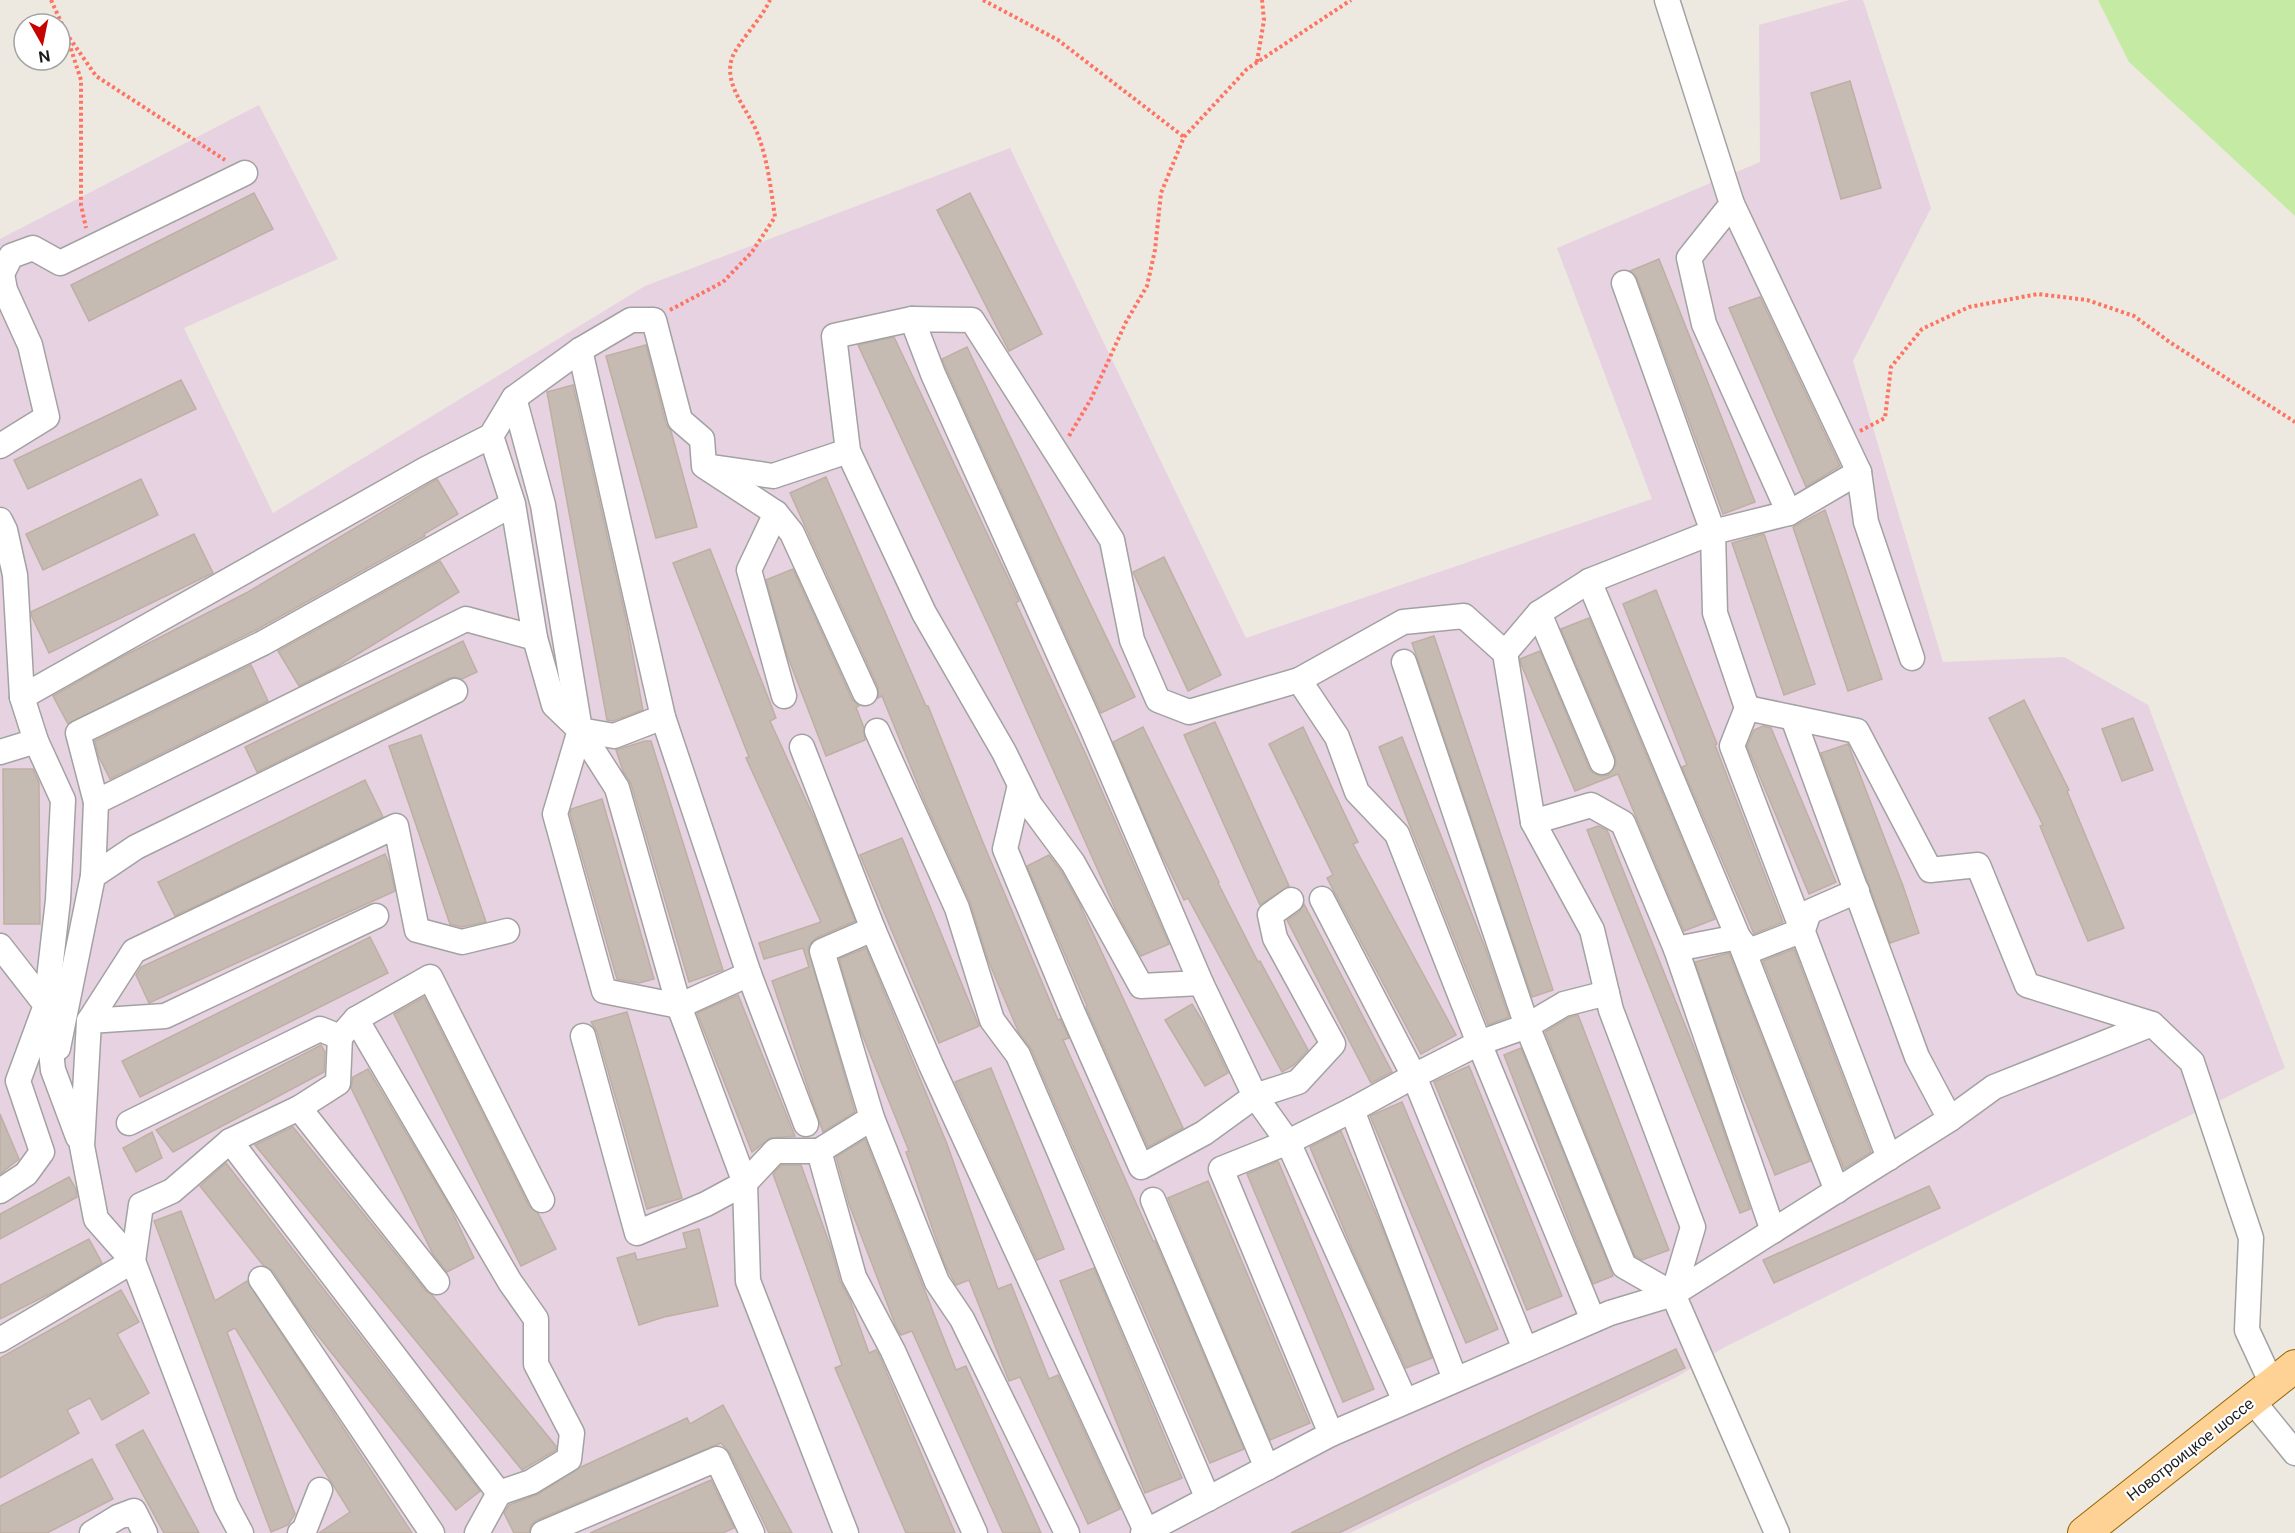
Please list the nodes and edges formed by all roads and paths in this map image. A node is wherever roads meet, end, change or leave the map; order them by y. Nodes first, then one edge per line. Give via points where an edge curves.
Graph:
1 (770, 0) edge
2 (983, 0) edge
3 (1262, 0) edge
4 (1352, 0) edge
5 (1667, 0) edge
6 (72, 42) edge
7 (72, 52) edge
8 (1257, 62) junction
9 (1184, 137) junction
10 (244, 173) joint
11 (1732, 204) junction
12 (90, 250) junction
13 (1624, 284) dead end
14 (912, 319) junction
15 (654, 320) junction
16 (580, 350) junction
17 (514, 398) junction
18 (2295, 422) edge
19 (491, 436) junction
20 (1844, 440) junction
21 (0, 446) edge
22 (848, 451) junction
23 (1058, 455) junction
24 (704, 466) junction
25 (1859, 472) junction
26 (513, 504) junction
27 (776, 513) junction
28 (1789, 513) junction
29 (0, 520) edge
30 (1713, 532) junction
31 (1589, 580) junction
32 (1539, 613) junction
33 (535, 638) junction
34 (1505, 653) junction
35 (1912, 658) dead end
36 (1404, 662) dead end
37 (1299, 680) junction
38 (455, 691) dead end
39 (865, 693) dead end
40 (784, 696) dead end
41 (22, 697) junction
42 (1747, 708) junction
43 (663, 717) junction
44 (1793, 718) junction
45 (580, 730) junction
46 (877, 731) dead end
47 (36, 741) junction
48 (802, 747) dead end
49 (0, 753) edge
50 (1602, 762) dead end
51 (1020, 784) junction
52 (96, 802) junction
53 (1533, 822) junction
54 (93, 876) junction
55 (1857, 891) junction
56 (1322, 899) dead end
57 (1291, 900) dead end
58 (376, 916) dead end
59 (873, 929) junction
60 (1803, 930) junction
61 (507, 931) dead end
62 (1738, 937) junction
63 (0, 946) edge
64 (1676, 949) junction
65 (749, 974) junction
66 (1201, 983) junction
67 (1607, 993) junction
68 (46, 1005) junction
69 (679, 1006) junction
70 (356, 1019) junction
71 (88, 1022) junction
72 (2152, 1024) junction
73 (1527, 1026) junction
74 (583, 1036) dead end
75 (340, 1038) junction
76 (1479, 1043) junction
77 (53, 1070) junction
78 (1414, 1076) junction
79 (1255, 1096) junction
80 (299, 1108) junction
81 (1352, 1110) junction
82 (872, 1118) junction
83 (1950, 1119) junction
84 (129, 1123) dead end
85 (806, 1124) dead end
86 (230, 1141) junction
87 (1288, 1142) junction
88 (82, 1146) junction
89 (819, 1151) junction
90 (1889, 1158) junction
91 (746, 1183) junction
92 (0, 1191) edge
93 (1837, 1191) junction
94 (542, 1200) dead end
95 (1153, 1200) dead end
96 (1773, 1231) junction
97 (133, 1261) junction
98 (261, 1279) dead end
99 (438, 1282) dead end
100 (1673, 1294) junction
101 (1593, 1320) junction
102 (0, 1340) edge
103 (1525, 1349) junction
104 (1455, 1379) junction
105 (2273, 1383) edge
106 (1405, 1401) junction
107 (1331, 1434) junction
108 (2295, 1453) edge
109 (1267, 1468) junction
110 (320, 1490) dead end
111 (499, 1493) junction
112 (1208, 1499) junction
113 (303, 1532) edge
114 (1145, 1532) edge
115 (92, 1533) edge
116 (145, 1533) edge
117 (241, 1533) edge
118 (432, 1533) edge
119 (477, 1533) edge
120 (543, 1533) edge
121 (752, 1533) edge
122 (846, 1533) edge
123 (975, 1533) edge
124 (1067, 1533) edge
125 (1777, 1533) edge
126 (2084, 1533) edge

1 - 15 path via 733,56 729,75 758,135 775,217 752,252 723,282
2 - 9 path via 1058,40
3 - 8 path via 1264,20
4 - 8 path
5 - 11 street
6 - 10 path via 96,76
7 - 12 path via 81,80 81,205
8 - 9 path
9 - 23 path via 1161,193 1147,286 1091,399
10 - 12 street
11 - 20 street
11 - 28 street via 1689,258 1704,324
12 - 21 street via 60,263 33,248 10,256 2,274 5,290 30,345 47,417
13 - 30 street
14 - 22 street via 834,336
14 - 23 street via 972,320
14 - 66 street
15 - 16 street via 631,320
15 - 24 street via 680,420 702,439
16 - 17 street
16 - 43 street
17 - 19 street
17 - 45 street via 543,505
18 - 20 path via 2134,316 2087,300 2038,294 1969,307 1922,329 1891,367 1885,418
19 - 26 street
19 - 41 street
20 - 25 street
22 - 24 street via 774,476
22 - 51 street via 924,614
23 - 37 street via 1112,540 1132,640 1158,700 1189,712
24 - 27 street
25 - 28 street
25 - 35 street via 1866,522
26 - 33 street
26 - 52 street via 263,643 78,733
27 - 39 street via 792,533
27 - 40 street via 749,570
28 - 30 street
29 - 41 street via 15,575
30 - 31 street
30 - 42 street via 1715,613
31 - 32 street
31 - 62 street
32 - 34 street
32 - 50 street
33 - 45 street via 554,705
33 - 52 street via 466,619
34 - 37 street via 1464,616 1403,622
34 - 53 street
36 - 73 street
37 - 76 street via 1337,737 1358,792 1397,834
38 - 54 street via 136,847
41 - 47 street
42 - 44 street
42 - 60 street via 1732,746
43 - 45 street via 614,736
43 - 65 street
44 - 55 street
44 - 72 street via 1857,731 1930,870 1978,865 2027,985
45 - 69 street via 617,788
45 - 69 street via 555,814 604,991
46 - 112 street via 957,908 992,1020 1018,1055
47 - 49 street
47 - 68 street via 63,800 58,900
48 - 59 street
51 - 66 street via 1030,806 1073,863 1141,986
51 - 79 street via 1005,849 1141,1167 1204,1133
52 - 54 street
53 - 64 street via 1591,805 1623,823
53 - 67 street via 1592,930
54 - 77 street
55 - 60 street via 1809,912
55 - 83 street via 1917,1057
56 - 78 street
57 - 79 street via 1270,915 1275,938 1333,1044 1298,1082
58 - 71 street via 165,1016
59 - 82 street via 822,951
59 - 114 street via 931,1065
60 - 62 street via 1749,951
60 - 90 street
61 - 71 street via 462,942 417,930 396,826 134,951
62 - 64 street
62 - 93 street
63 - 68 street
64 - 96 street
65 - 69 street
65 - 85 street
66 - 79 street
67 - 73 street via 1564,1004
67 - 100 street via 1693,1227
68 - 77 street
68 - 92 street via 18,1081 42,1152 26,1174
69 - 91 street
70 - 75 street
70 - 94 street via 430,977
70 - 111 street via 510,1282 536,1318 536,1364 572,1433 568,1459 531,1482
71 - 88 street
72 - 83 street via 1994,1087
72 - 105 street via 2192,1062 2251,1238 2247,1330
73 - 76 street
73 - 100 street via 1624,1266
74 - 91 street via 637,1233
75 - 80 street via 338,1083
75 - 84 street via 320,1029
76 - 78 street
76 - 101 street
77 - 88 street
78 - 81 street
78 - 103 street
79 - 87 street
80 - 86 street
80 - 99 street
81 - 87 street
81 - 104 street
82 - 89 street
82 - 124 street via 937,1282 962,1319
83 - 90 street
86 - 97 street via 172,1191 141,1205
86 - 111 street
87 - 106 street
87 - 107 street via 1221,1169
88 - 97 street via 96,1220
89 - 91 street via 775,1151
89 - 123 street via 855,1277
90 - 93 street
91 - 122 street via 748,1281
93 - 96 street
95 - 109 street
96 - 100 street
97 - 102 street
97 - 117 street via 226,1505
98 - 118 street
100 - 101 street
100 - 125 street
101 - 103 street
103 - 104 street
104 - 106 street
105 - 108 street
105 - 126 main road, Новотроицкое шоссе
106 - 107 street
107 - 109 street
109 - 112 street
110 - 113 street
111 - 119 street
112 - 114 street
115 - 116 street via 134,1511
120 - 121 street via 717,1459

